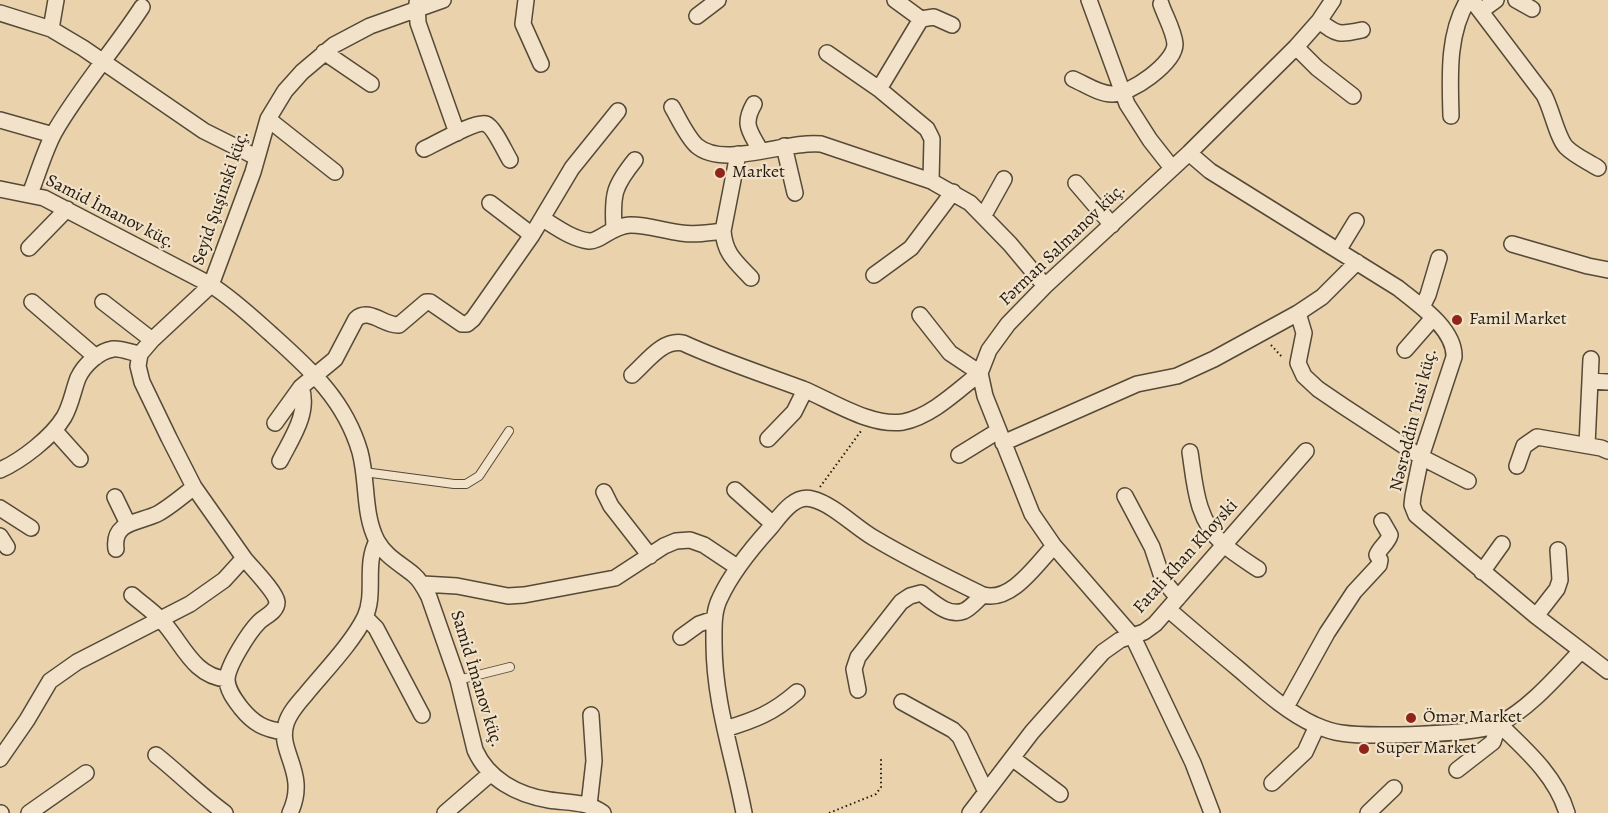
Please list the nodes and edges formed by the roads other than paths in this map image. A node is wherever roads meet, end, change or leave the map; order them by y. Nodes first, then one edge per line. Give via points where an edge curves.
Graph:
1 (56, 0) edge
2 (443, 0) edge
3 (526, 0) edge
4 (718, 0) edge
5 (895, 0) edge
6 (1089, 0) edge
7 (1333, 0) edge
8 (1496, 0) edge
9 (1516, 0) edge
10 (1161, 4) dead end
11 (1473, 4) edge
12 (417, 5) edge
13 (142, 7) dead end
14 (1532, 9) dead end
15 (0, 13) edge
16 (697, 16) dead end
17 (921, 19) junction
18 (1319, 21) junction
19 (951, 25) dead end
20 (51, 29) junction
21 (1362, 30) dead end
22 (1296, 47) junction
23 (324, 51) junction
24 (827, 53) dead end
25 (103, 62) junction
26 (541, 64) dead end
27 (1073, 79) dead end
28 (371, 84) dead end
29 (879, 89) junction
30 (1122, 93) junction
31 (1353, 96) dead end
32 (754, 104) dead end
33 (672, 107) dead end
34 (618, 111) dead end
35 (1451, 116) dead end
36 (268, 118) junction
37 (0, 120) edge
38 (457, 133) junction
39 (53, 135) junction
40 (784, 146) junction
41 (424, 149) dead end
42 (760, 150) junction
43 (1189, 153) junction
44 (738, 154) junction
45 (256, 157) junction
46 (510, 160) dead end
47 (635, 160) dead end
48 (1172, 168) junction
49 (1598, 168) dead end
50 (334, 172) dead end
51 (1004, 179) dead end
52 (931, 181) junction
53 (1076, 183) dead end
54 (0, 189) edge
55 (953, 192) junction
56 (795, 193) dead end
57 (30, 194) junction
58 (490, 203) dead end
59 (67, 209) junction
60 (984, 215) junction
61 (543, 219) junction
62 (1356, 221) dead end
63 (1112, 225) junction
64 (614, 228) junction
65 (723, 231) junction
66 (532, 235) junction
67 (1512, 244) dead end
68 (29, 248) dead end
69 (1339, 249) junction
70 (1439, 258) dead end
71 (1358, 262) junction
72 (1608, 270) edge
73 (874, 275) dead end
74 (751, 278) dead end
75 (211, 285) junction
76 (1045, 286) junction
77 (32, 302) dead end
78 (103, 302) dead end
79 (1428, 312) junction
80 (1298, 313) junction
81 (920, 315) dead end
82 (152, 340) junction
83 (1405, 350) dead end
84 (140, 354) junction
85 (96, 357) junction
86 (1591, 359) dead end
87 (980, 373) junction
88 (315, 375) junction
89 (632, 375) dead end
90 (1590, 381) junction
91 (1608, 382) edge
92 (301, 387) junction
93 (805, 390) junction
94 (275, 423) dead end
95 (54, 430) junction
96 (509, 431) dead end
97 (1000, 437) junction
98 (768, 440) dead end
99 (1587, 445) junction
100 (1306, 451) dead end
101 (1608, 451) edge
102 (1190, 452) dead end
103 (959, 455) dead end
104 (1421, 457) junction
105 (80, 459) dead end
106 (279, 461) dead end
107 (1517, 466) dead end
108 (0, 470) edge
109 (363, 472) junction
110 (1468, 481) dead end
111 (194, 488) junction
112 (735, 490) dead end
113 (604, 492) dead end
114 (1125, 496) dead end
115 (115, 497) dead end
116 (0, 508) edge
117 (1382, 521) dead end
118 (128, 524) junction
119 (773, 524) junction
120 (31, 528) dead end
121 (377, 541) junction
122 (1223, 544) junction
123 (1502, 544) dead end
124 (1054, 546) junction
125 (116, 549) dead end
126 (1558, 550) dead end
127 (650, 556) junction
128 (244, 558) junction
129 (738, 567) junction
130 (1258, 569) dead end
131 (1482, 572) junction
132 (423, 584) junction
133 (983, 595) junction
134 (132, 596) dead end
135 (1173, 604) junction
136 (1536, 616) junction
137 (365, 617) junction
138 (714, 619) junction
139 (161, 620) junction
140 (681, 637) dead end
141 (1133, 637) junction
142 (1580, 652) junction
143 (1605, 664) edge
144 (510, 667) dead end
145 (227, 679) junction
146 (458, 680) junction
147 (858, 690) dead end
148 (797, 692) dead end
149 (902, 702) dead end
150 (1286, 707) junction
151 (591, 715) dead end
152 (422, 716) dead end
153 (1499, 724) junction
154 (1317, 726) junction
155 (725, 729) junction
156 (284, 732) junction
157 (156, 756) dead end
158 (1012, 758) junction
159 (0, 759) edge
160 (1457, 770) dead end
161 (86, 774) dead end
162 (490, 774) junction
163 (1272, 783) dead end
164 (1394, 788) dead end
165 (986, 792) junction
166 (1060, 794) dead end
167 (589, 805) junction
168 (29, 813) edge
169 (225, 813) edge
170 (290, 813) edge
171 (445, 813) edge
172 (603, 813) edge
173 (744, 813) edge
174 (970, 813) edge
175 (1212, 813) edge
176 (1368, 813) edge
177 (1567, 813) edge

1 - 20 street
2 - 12 street, Seyid Şuşinski küç.
3 - 26 street via 523,24
4 - 16 street
5 - 17 street
6 - 30 street
7 - 18 street, Fərman Salmanov küç.
8 - 11 street
9 - 14 street
10 - 30 street via 1175,44 1173,53 1154,73
11 - 35 street via 1459,19 1452,49
11 - 49 street via 1544,95 1565,146
12 - 23 street, Seyid Şuşinski küç.
12 - 38 street via 418,23
13 - 25 street
15 - 20 street
17 - 19 street via 934,17
17 - 29 street
18 - 21 street via 1335,33
18 - 22 street, Fərman Salmanov küç.
20 - 25 street
22 - 31 street
22 - 43 street, Fərman Salmanov küç.
23 - 28 street
23 - 36 street, Seyid Şuşinski küç. via 285,91
24 - 29 street
25 - 39 street
25 - 45 street via 204,131
27 - 30 street via 1101,92
29 - 52 street via 927,129 932,139
30 - 48 street via 1133,116
32 - 42 street via 747,125
33 - 44 street via 699,148
34 - 61 street via 572,168
36 - 45 street, Seyid Şuşinski küç.
36 - 50 street
37 - 39 street
38 - 41 street
38 - 46 street via 488,124
39 - 57 street
40 - 42 street
40 - 52 street via 821,144
40 - 56 street
42 - 44 street
43 - 48 street, Fərman Salmanov küç.
43 - 69 street, Nəsrəddin Tusi küç. via 1210,171
44 - 65 street
45 - 75 street, Seyid Şuşinski küç.
47 - 64 street via 615,188
48 - 63 street, Fərman Salmanov küç.
51 - 60 street
52 - 55 street
53 - 63 street
54 - 57 street, Samid İmanov küç.
55 - 60 street
55 - 73 street via 904,256
57 - 59 street, Samid İmanov küç.
58 - 66 street
59 - 68 street
59 - 75 street, Samid İmanov küç.
60 - 76 street
61 - 64 street via 588,241 595,241
61 - 66 street
62 - 69 street
63 - 76 street, Fərman Salmanov küç.
64 - 65 street via 629,225 704,234
65 - 74 street via 730,256
66 - 88 street via 467,324 426,302 399,325 361,315 335,359
67 - 72 street
69 - 71 street, Nəsrəddin Tusi küç.
70 - 79 street via 1428,295
71 - 79 street, Nəsrəddin Tusi küç.
71 - 80 street via 1322,297
75 - 82 street, Seyid Şuşinski küç.
75 - 88 street, Samid İmanov küç. via 236,302
76 - 87 street, Fərman Salmanov küç. via 988,350
77 - 85 street
78 - 82 street
79 - 83 street
79 - 104 street, Nəsrəddin Tusi küç. via 1452,343 1454,357
80 - 97 street via 1177,376 1137,384
80 - 104 street via 1304,333 1300,370 1318,389
81 - 87 street via 950,352
82 - 84 street, Seyid Şuşinski küç.
84 - 85 street via 115,349
84 - 111 street via 142,382
85 - 95 street via 79,377 70,405
86 - 90 street
87 - 93 street via 934,408 916,418 894,422 870,418
87 - 97 street
88 - 92 street
88 - 109 street, Samid İmanov küç. via 344,417 358,448
89 - 93 street via 665,344 674,341
90 - 91 street
90 - 99 street
92 - 94 street
92 - 106 street via 304,405 298,426
93 - 98 street via 794,411
95 - 105 street
95 - 108 street via 17,462
96 - 109 lane via 479,476 466,484
97 - 103 street
97 - 124 street via 1032,514
99 - 101 street
99 - 107 street via 1537,437 1524,446
100 - 122 street, Fatali Khan Khoyski
102 - 122 street via 1198,506 1204,521
104 - 110 street
104 - 131 street, Nəsrəddin Tusi küç. via 1412,505 1416,515
109 - 121 street, Samid İmanov küç. via 367,509
111 - 118 street via 156,515
111 - 128 street
112 - 119 street
113 - 127 street
114 - 135 street via 1152,547
115 - 118 street
116 - 120 street
117 - 150 street via 1390,535 1377,555 1379,565 1354,592 1327,633
118 - 125 street via 117,533
119 - 129 street
119 - 133 street via 791,504 801,498 812,499 873,538
121 - 132 street, Samid İmanov küç.
121 - 137 street via 371,552
122 - 130 street
122 - 135 street, Fatali Khan Khoyski
123 - 131 street
124 - 133 street via 1008,593 991,598
124 - 141 street
126 - 136 street via 1557,589
127 - 129 street via 676,541 690,540
127 - 132 street via 615,578 524,595
128 - 139 street via 210,591
128 - 145 street via 277,603 252,630
129 - 138 street via 719,599
131 - 136 street, Nəsrəddin Tusi küç.
132 - 146 street, Samid İmanov küç.
133 - 147 street via 965,610 955,612 941,608 921,593 901,602 858,657
134 - 139 street
135 - 141 street, Fatali Khan Khoyski via 1155,624
135 - 150 street
136 - 142 street, Nəsrəddin Tusi küç.
137 - 152 street via 376,628
137 - 156 street via 294,707
138 - 140 street
138 - 155 street via 714,673
139 - 145 street via 200,669 216,679
139 - 159 street via 76,662 50,681
141 - 158 street, Fatali Khan Khoyski via 1120,640 1103,652
141 - 175 street via 1193,763
142 - 143 street, Nəsrəddin Tusi küç.
142 - 153 street via 1537,695
144 - 146 lane
145 - 156 street via 231,693 257,724
146 - 162 street, Samid İmanov küç. via 475,750
148 - 155 street via 757,719
149 - 165 street via 960,737
150 - 154 street
151 - 167 street via 594,760
153 - 154 street via 1475,731 1362,735
153 - 160 street via 1493,742
153 - 177 street via 1545,771
154 - 163 street via 1305,752
155 - 173 street
156 - 170 street via 297,787
157 - 169 street
158 - 165 street, Fatali Khan Khoyski
158 - 166 street
161 - 168 street
162 - 167 street, Samid İmanov küç. via 548,800
162 - 171 street
164 - 176 street
165 - 174 street, Fatali Khan Khoyski
167 - 172 street, Samid İmanov küç.

